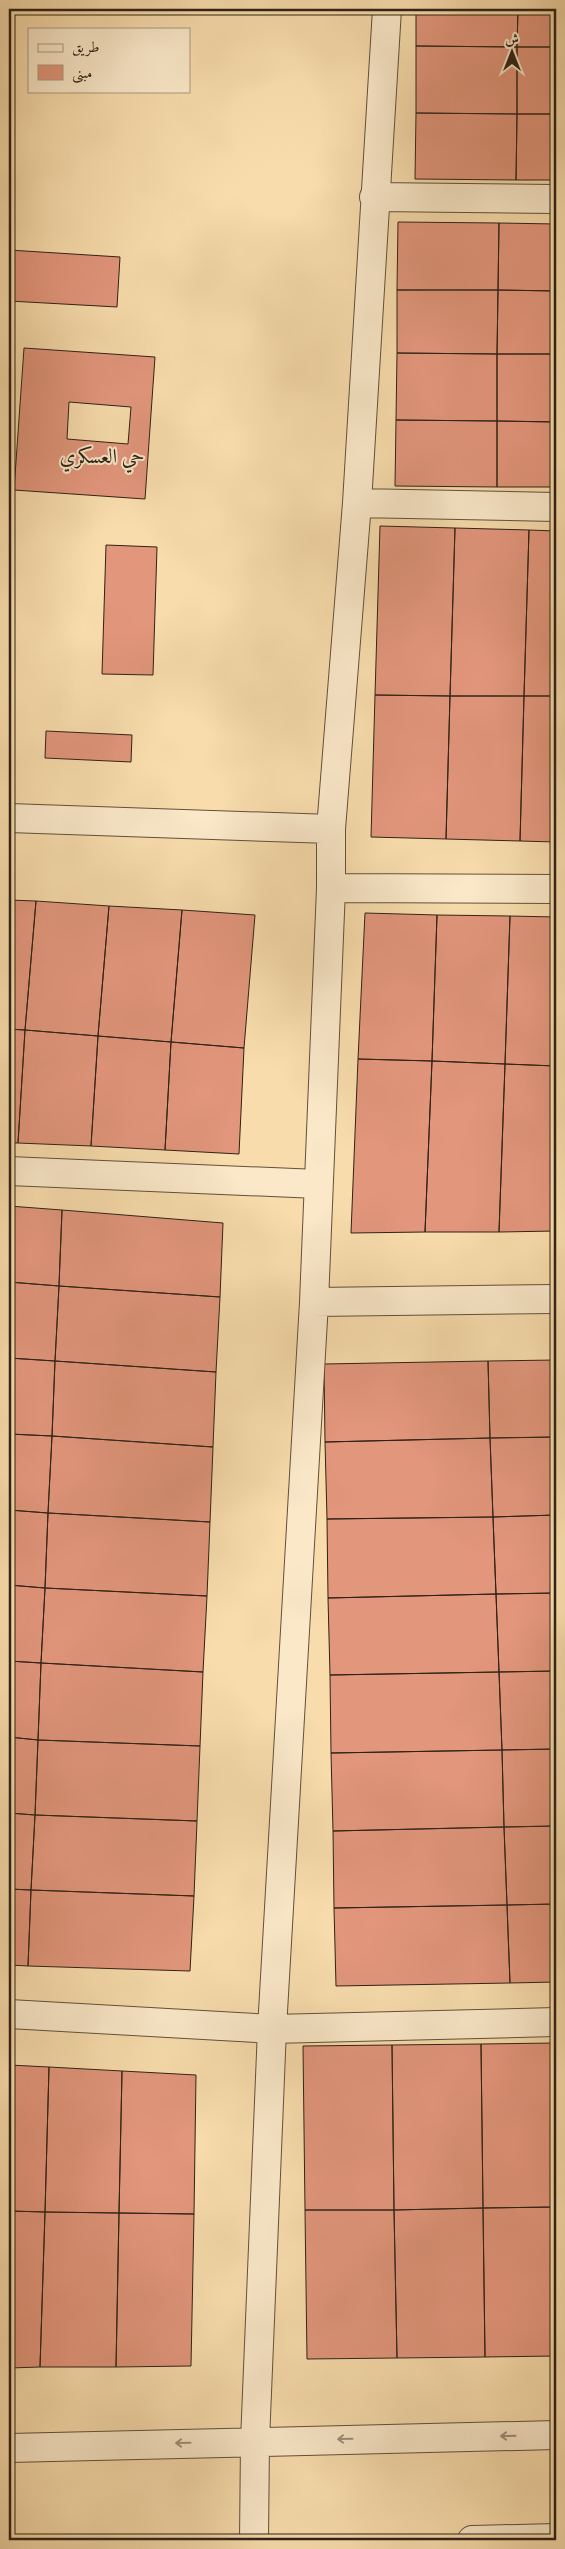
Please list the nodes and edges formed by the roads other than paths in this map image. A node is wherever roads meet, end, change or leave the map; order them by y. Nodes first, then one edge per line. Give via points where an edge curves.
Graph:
1 (386, 9) edge
2 (374, 197) junction
3 (556, 199) edge
4 (357, 504) junction
5 (556, 507) edge
6 (9, 818) edge
7 (331, 830) junction
8 (331, 888) junction
9 (556, 889) edge
10 (9, 1171) edge
11 (318, 1184) junction
12 (556, 1299) edge
13 (314, 1302) junction
14 (9, 2014) edge
15 (556, 2022) edge
16 (272, 2029) junction
17 (556, 2435) edge
18 (255, 2441) junction
19 (9, 2448) edge
20 (556, 2538) edge
21 (254, 2540) edge
22 (472, 2540) edge

1 - 2 street
2 - 3 street
2 - 4 street
4 - 5 street
4 - 7 street
6 - 7 street
7 - 8 street
8 - 9 street
8 - 11 street
10 - 11 street
11 - 13 street
12 - 13 street
13 - 16 street
14 - 16 street
15 - 16 street
16 - 18 street
17 -> 18 street
18 -> 19 street
18 - 21 street
20 - 22 street

